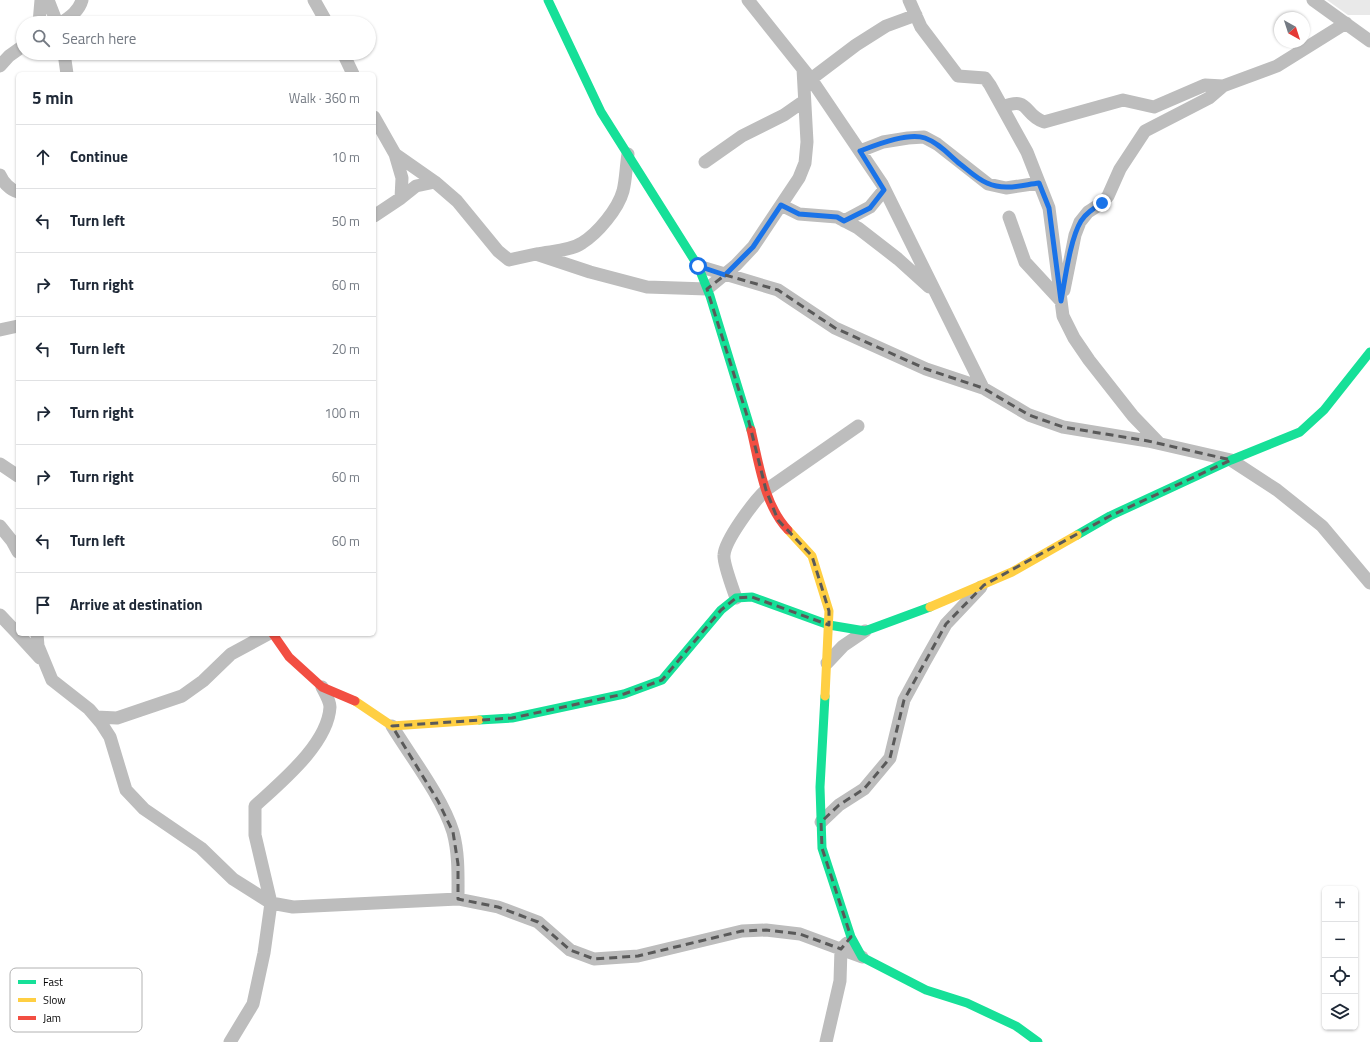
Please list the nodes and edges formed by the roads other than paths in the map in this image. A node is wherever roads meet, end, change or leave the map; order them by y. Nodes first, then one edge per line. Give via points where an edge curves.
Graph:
1 (41, 0) edge
2 (48, 0) edge
3 (82, 0) edge
4 (314, 0) edge
5 (548, 0) edge
6 (748, 0) edge
7 (909, 0) edge
8 (1313, 0) edge
9 (916, 14) junction
10 (40, 16) edge
11 (54, 16) edge
12 (72, 16) edge
13 (323, 16) edge
14 (1346, 23) junction
15 (1370, 41) edge
16 (16, 51) edge
17 (65, 60) edge
18 (347, 60) edge
19 (0, 66) edge
20 (67, 72) edge
21 (352, 72) edge
22 (807, 74) junction
23 (1223, 86) junction
24 (804, 101) junction
25 (1002, 107) junction
26 (376, 121) edge
27 (860, 151) junction
28 (395, 154) junction
29 (628, 154) junction
30 (705, 162) dead end
31 (0, 175) edge
32 (436, 182) junction
33 (1039, 183) junction
34 (884, 190) junction
35 (16, 191) edge
36 (401, 198) junction
37 (781, 205) junction
38 (376, 215) edge
39 (1009, 217) dead end
40 (844, 221) junction
41 (536, 254) junction
42 (698, 266) junction
43 (725, 275) junction
44 (708, 289) junction
45 (935, 292) junction
46 (1061, 301) junction
47 (16, 326) edge
48 (0, 330) edge
49 (1370, 352) edge
50 (983, 388) junction
51 (858, 426) dead end
52 (1159, 444) junction
53 (1231, 460) junction
54 (0, 464) edge
55 (16, 475) edge
56 (766, 490) junction
57 (0, 526) edge
58 (16, 548) edge
59 (1370, 583) edge
60 (984, 585) junction
61 (736, 598) junction
62 (0, 614) edge
63 (828, 625) junction
64 (865, 631) junction
65 (16, 632) edge
66 (20, 636) edge
67 (37, 636) edge
68 (264, 636) edge
69 (275, 636) edge
70 (45, 663) junction
71 (827, 663) junction
72 (322, 687) junction
73 (96, 717) junction
74 (392, 726) junction
75 (821, 822) junction
76 (458, 899) junction
77 (271, 903) junction
78 (851, 937) junction
79 (842, 949) junction
80 (862, 956) junction
81 (230, 1042) edge
82 (826, 1042) edge
83 (1038, 1042) edge

1 - 10 street
2 - 11 street
3 - 12 street
4 - 13 street
5 - 29 street via 601,112
6 - 22 street
7 - 9 street
8 - 14 street
9 - 22 street via 886,26
9 - 25 street via 930,40 958,76 985,78
14 - 15 street
14 - 23 street via 1277,66
16 - 19 street
17 - 20 street
18 - 21 street
22 - 24 street
22 - 27 street
23 - 25 street via 1205,85 1154,107 1123,100 1044,122 1037,120 1021,103 1014,102
23 - 46 street via 1209,98 1145,131 1120,169 1108,196 1080,222
24 - 30 street via 784,115 742,136
24 - 37 street via 807,142 805,163 799,178
25 - 33 street via 1027,152
26 - 28 street
27 - 33 street via 883,142 924,138 937,144 972,174 988,184 1006,188
27 - 34 street
28 - 32 street
28 - 36 street via 402,178
29 - 41 street via 623,191 615,209 603,223 582,243
29 - 42 street
31 - 35 street via 3,182
32 - 36 street via 416,186
32 - 41 street via 457,201 498,251 509,260
33 - 46 street via 1049,208
34 - 40 street via 870,208
34 - 45 street
36 - 38 street
37 - 40 street via 799,214 837,217
37 - 43 street via 753,247
39 - 46 street via 1025,262
40 - 45 street via 858,228 898,259
41 - 44 street via 647,287
42 - 43 street
42 - 44 street
43 - 44 street
43 - 50 street via 778,290 835,328 926,369
44 - 56 street via 749,422
45 - 50 street
46 - 52 street via 1063,316 1074,338 1133,416
47 - 48 street
49 - 53 street via 1324,410 1300,432
50 - 52 street via 1029,415 1062,427
51 - 56 street
52 - 53 street
53 - 59 street via 1277,490 1322,526
53 - 60 street via 1110,516 1012,572
54 - 55 street
56 - 61 street via 754,502 732,536 724,556
56 - 63 street via 778,520 812,556 829,611
57 - 58 street
60 - 64 street
60 - 75 street via 946,624 924,663 904,700 890,758 864,789 838,805
61 - 63 street via 752,597
61 - 74 street via 721,610 662,680 624,694 512,718
62 - 65 street
63 - 64 street
63 - 71 street
64 - 71 street via 843,646
66 - 70 street
67 - 70 street
68 - 73 street via 231,654 203,681 182,696 117,718
69 - 72 street via 289,657
70 - 73 street via 52,680
71 - 75 street via 820,787
72 - 74 street via 360,703
72 - 77 street via 330,706 325,729 305,757 255,806 255,835
73 - 77 street via 110,737 126,790 144,808 201,848 233,879
74 - 76 street via 438,801 453,832 458,864
75 - 78 street via 822,848
76 - 77 street via 293,907
76 - 79 street via 498,907 538,922 570,950 594,959 638,956 742,931 766,930 800,934
77 - 81 street via 253,1004
78 - 79 street
78 - 80 street
79 - 80 street
79 - 82 street via 840,982
80 - 83 street via 926,990 967,1003 1016,1026

